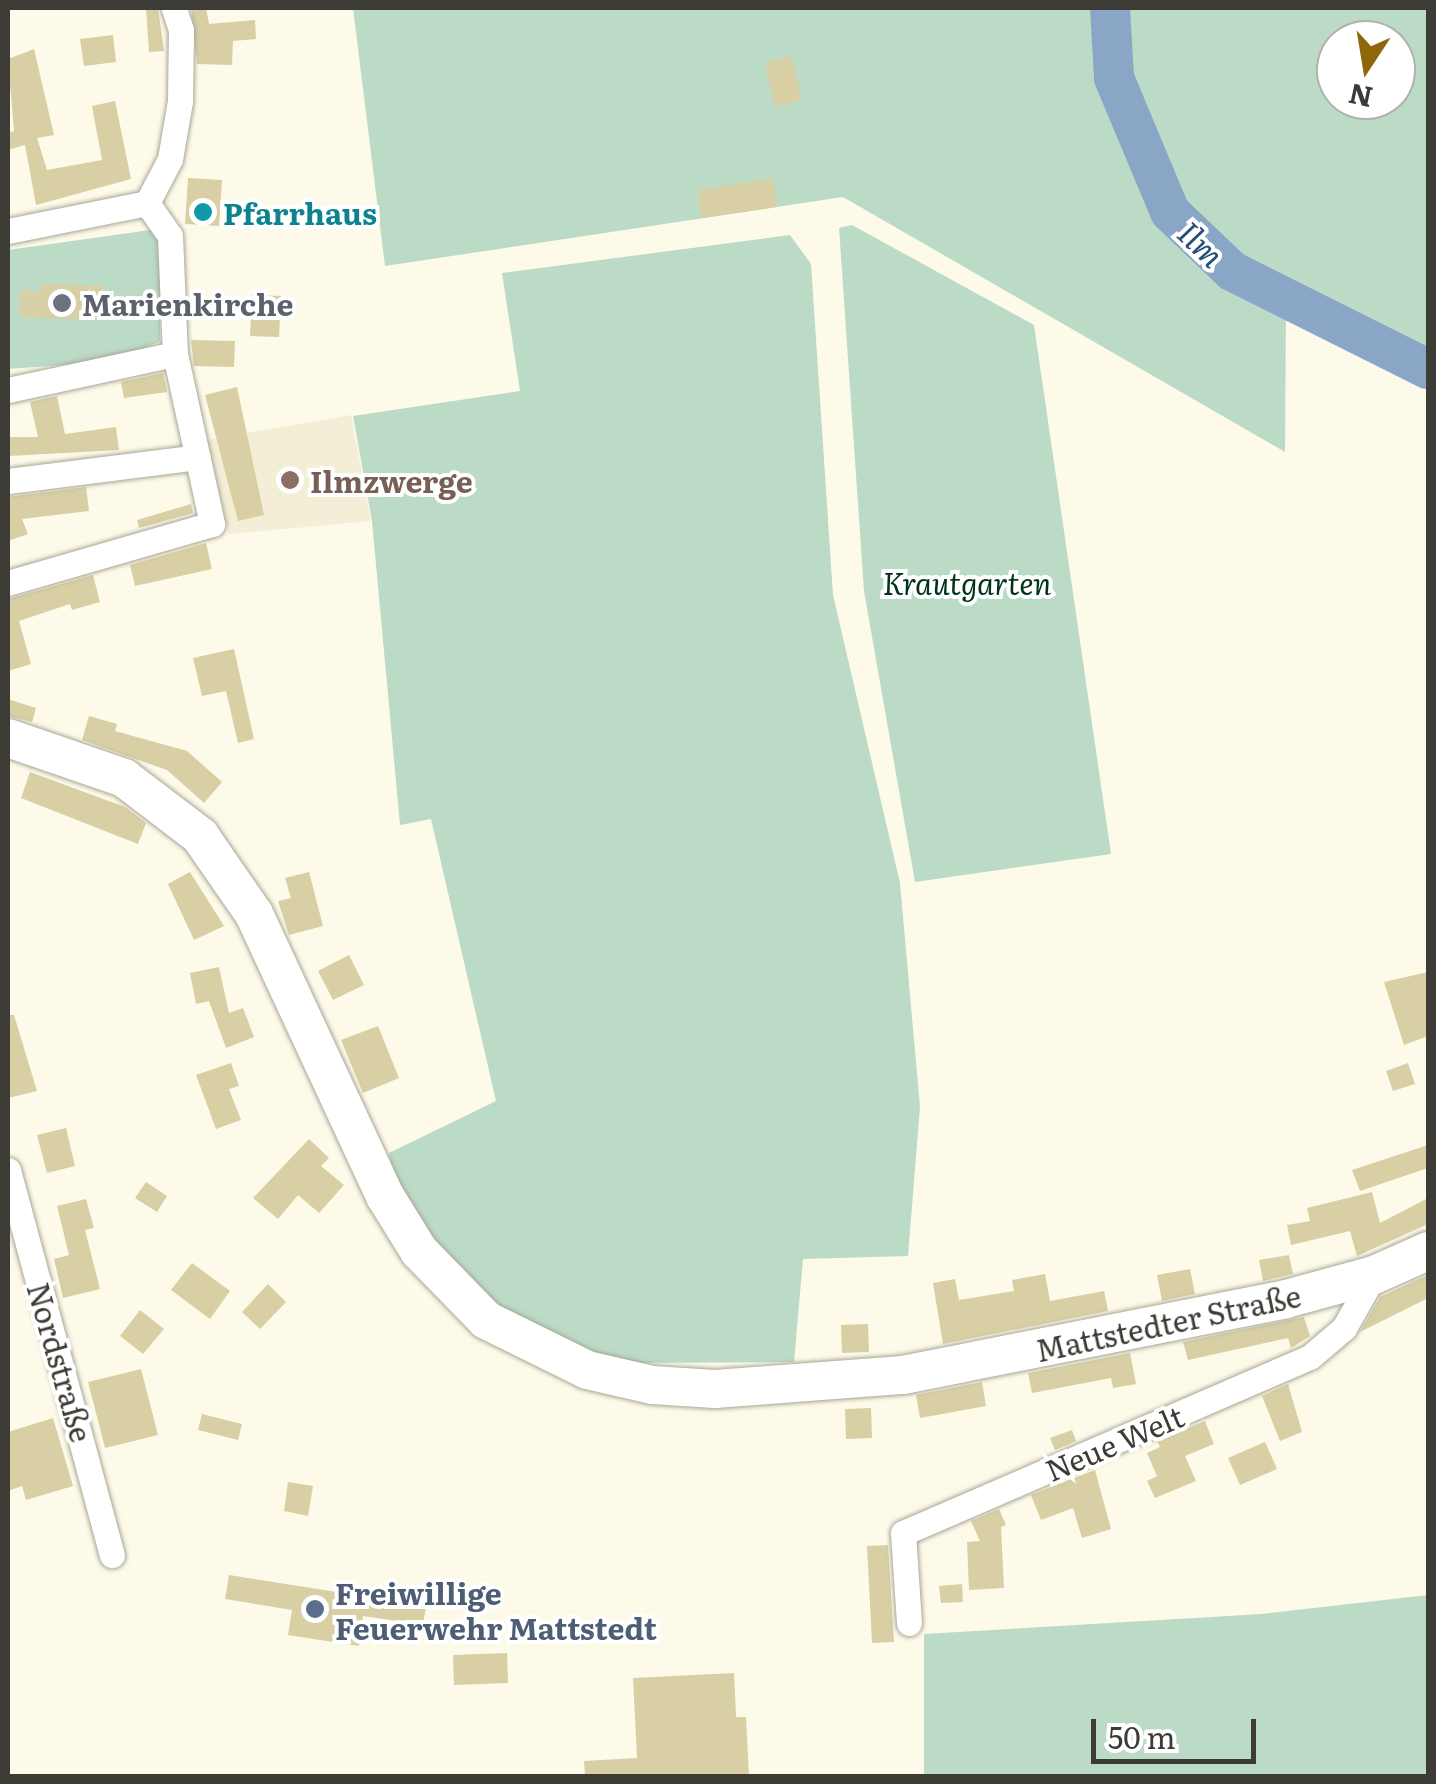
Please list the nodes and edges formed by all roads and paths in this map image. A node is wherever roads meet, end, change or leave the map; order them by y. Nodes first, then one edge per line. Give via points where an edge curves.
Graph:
1 (174, 8) edge
2 (147, 203) junction
3 (8, 231) edge
4 (175, 354) junction
5 (8, 390) edge
6 (196, 457) junction
7 (8, 482) edge
8 (8, 584) edge
9 (8, 738) edge
10 (8, 1170) edge
11 (1428, 1251) edge
12 (1374, 1274) junction
13 (112, 1555) dead end
14 (909, 1623) dead end

1 - 2 street via 181,30 180,100 170,159
2 - 3 street
2 - 4 street via 170,236
4 - 5 street
4 - 6 street
6 - 7 street
6 - 8 street via 212,524
9 - 12 street, Mattstedter Straße via 124,778 200,836 228,870 287,977 385,1196 429,1264 486,1320 586,1370 652,1385 777,1388 903,1375 1286,1299
10 - 13 street, Nordstraße
11 - 12 street, Mattstedter Straße
12 - 14 street, Neue Welt via 1344,1328 1310,1357 903,1533

